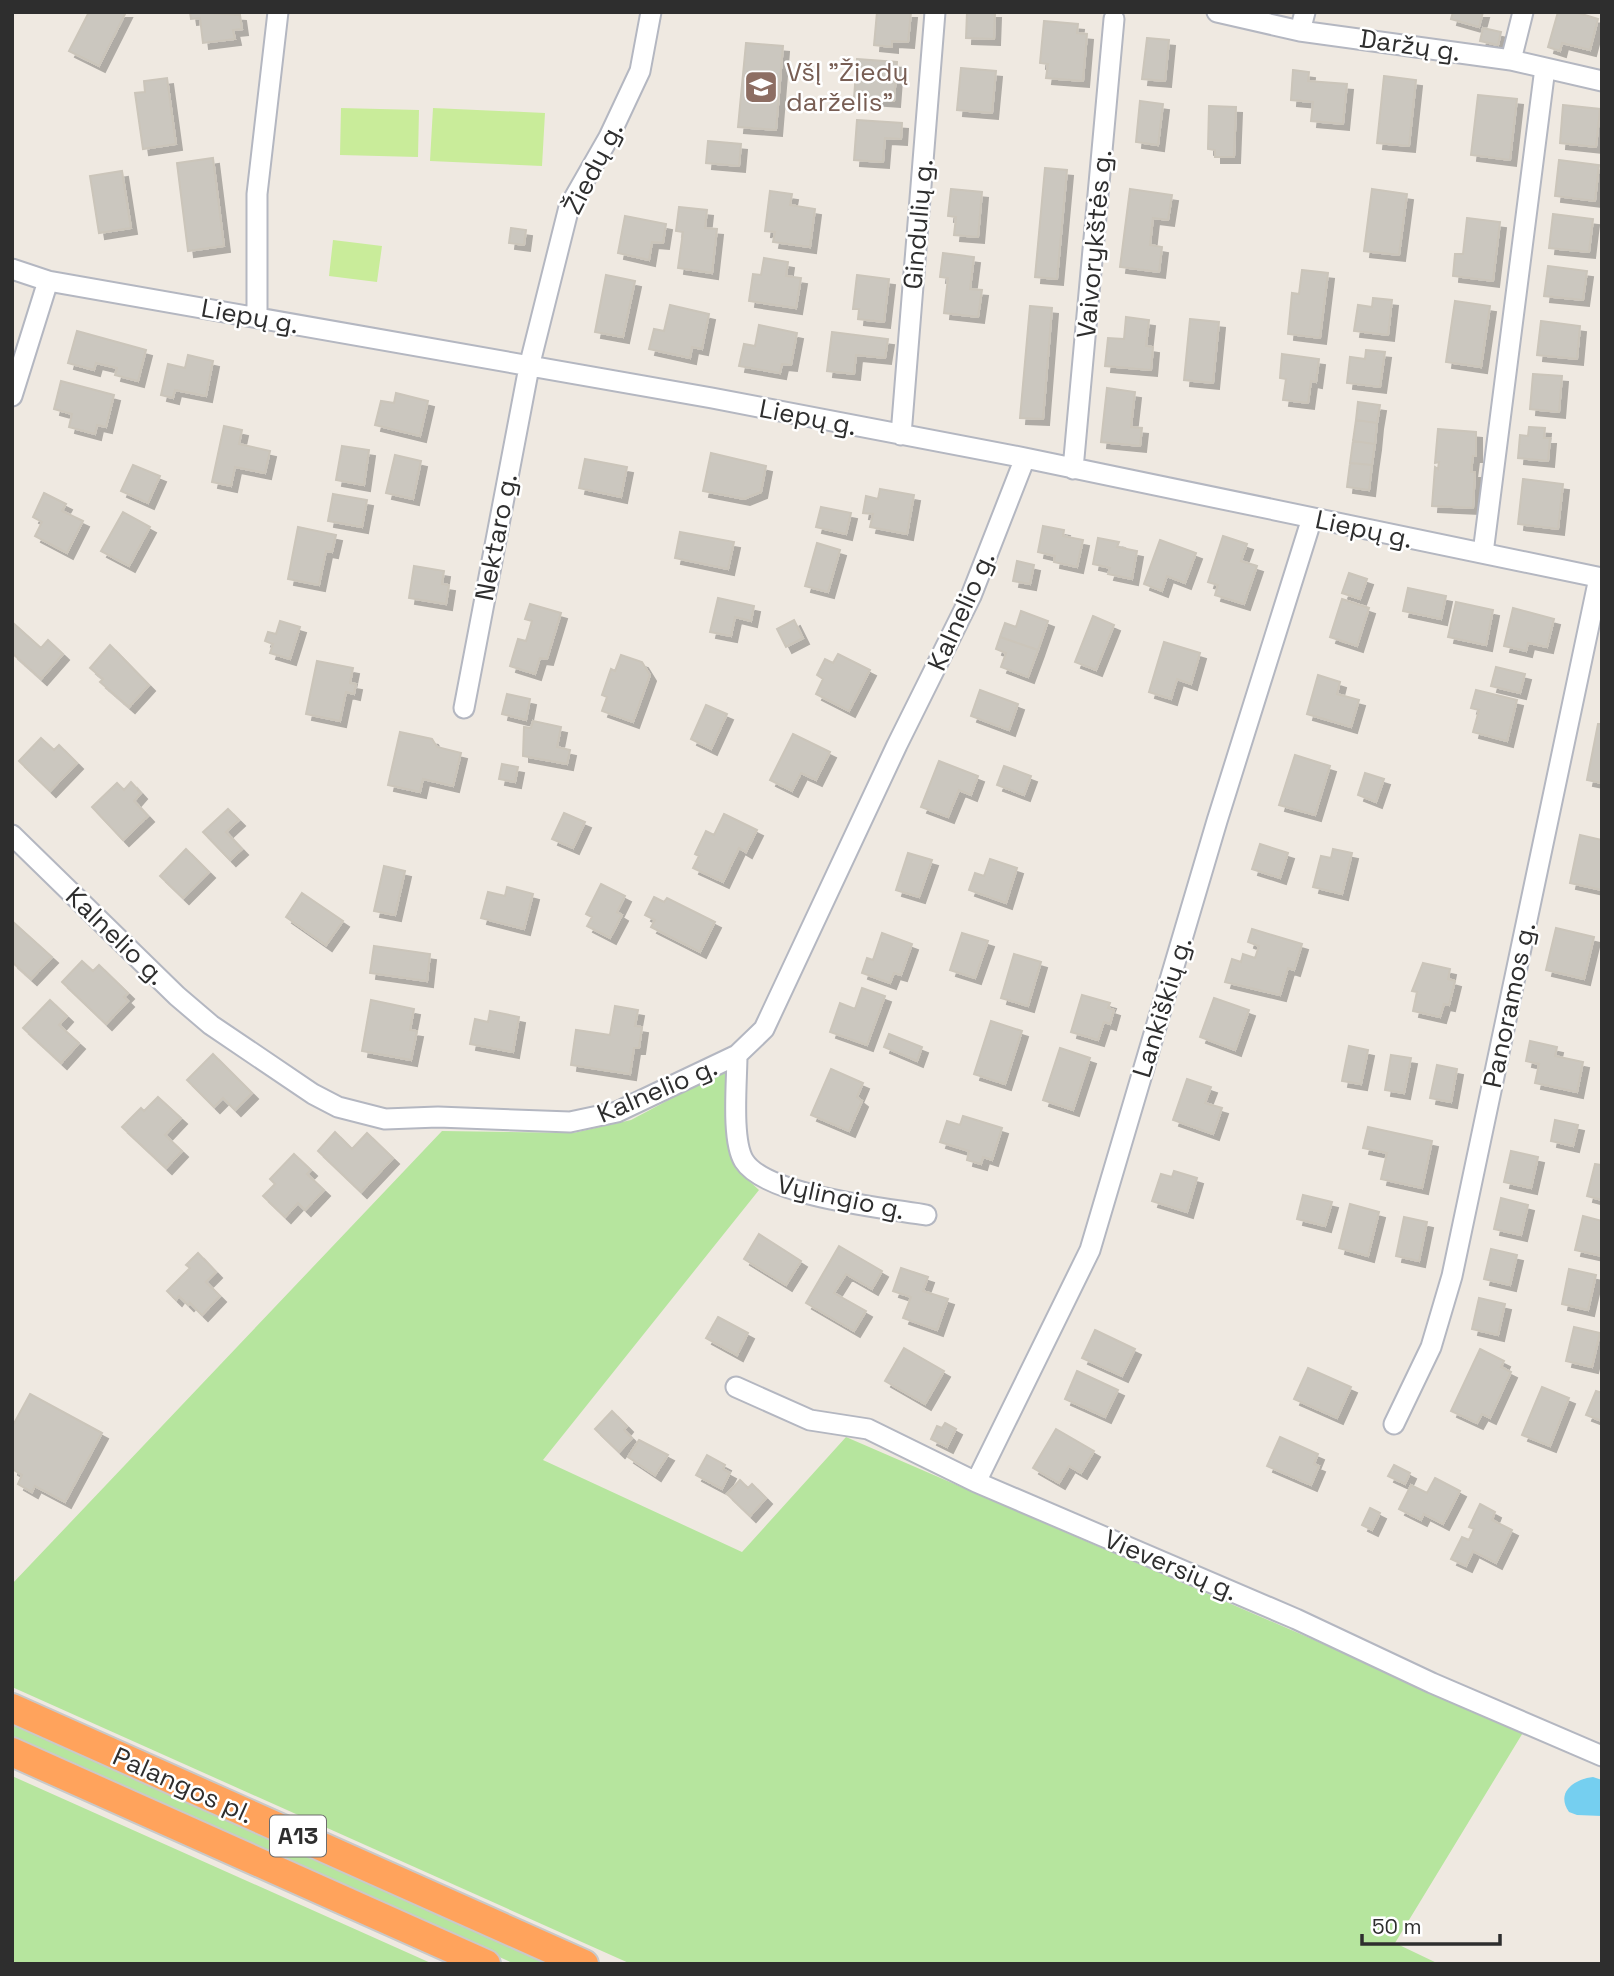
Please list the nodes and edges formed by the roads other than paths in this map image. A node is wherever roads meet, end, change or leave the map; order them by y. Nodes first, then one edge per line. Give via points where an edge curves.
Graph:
1 (278, 12) edge
2 (651, 12) edge
3 (935, 12) edge
4 (1217, 12) edge
5 (1523, 12) edge
6 (1114, 19) dead end
7 (1303, 22) edge
8 (1511, 60) junction
9 (1545, 68) junction
10 (1602, 81) edge
11 (12, 269) edge
12 (48, 281) junction
13 (257, 317) junction
14 (528, 367) junction
15 (12, 396) edge
16 (901, 435) junction
17 (1025, 458) junction
18 (1073, 469) junction
19 (1312, 518) junction
20 (1483, 553) junction
21 (1600, 578) edge
22 (464, 708) dead end
23 (12, 835) edge
24 (737, 1055) junction
25 (926, 1215) dead end
26 (736, 1387) dead end
27 (1394, 1424) dead end
28 (976, 1482) junction
29 (12, 1708) edge
30 (12, 1752) edge
31 (1602, 1756) edge
32 (486, 1964) edge
33 (584, 1964) edge

1 - 13 street via 257,194
2 - 14 street, Žiedų g. via 640,71 569,207
3 - 16 street, Gindulių g.
4 - 7 street, Daržų g.
5 - 8 street
6 - 18 street, Vaivorykštės g.
7 - 8 street, Daržų g.
8 - 9 street, Daržų g.
9 - 10 street, Daržų g.
9 - 20 street
11 - 12 street, Liepų g.
12 - 13 street, Liepų g.
12 - 15 street
13 - 14 street, Liepų g.
14 - 16 street, Liepų g.
14 - 22 street, Nektaro g.
16 - 17 street, Liepų g.
17 - 18 street, Liepų g.
17 - 24 street, Kalnelio g. via 971,596 770,1017
18 - 19 street, Liepų g.
19 - 20 street, Liepų g.
19 - 28 street, Lankiškių g. via 1090,1250
20 - 21 street, Liepų g.
21 - 27 street, Panoramos g. via 1452,1276 1431,1347
23 - 24 street, Kalnelio g. via 211,1025 338,1107 385,1119 570,1122 617,1112
24 - 25 street, Vylingio g. via 739,1145 744,1161 764,1180 808,1194
26 - 28 street, Vieversių g. via 810,1420 868,1429
28 - 31 street, Vieversių g.
29 - 33 highway, Palangos pl. / A13
30 - 32 highway, Palangos pl. / A13

